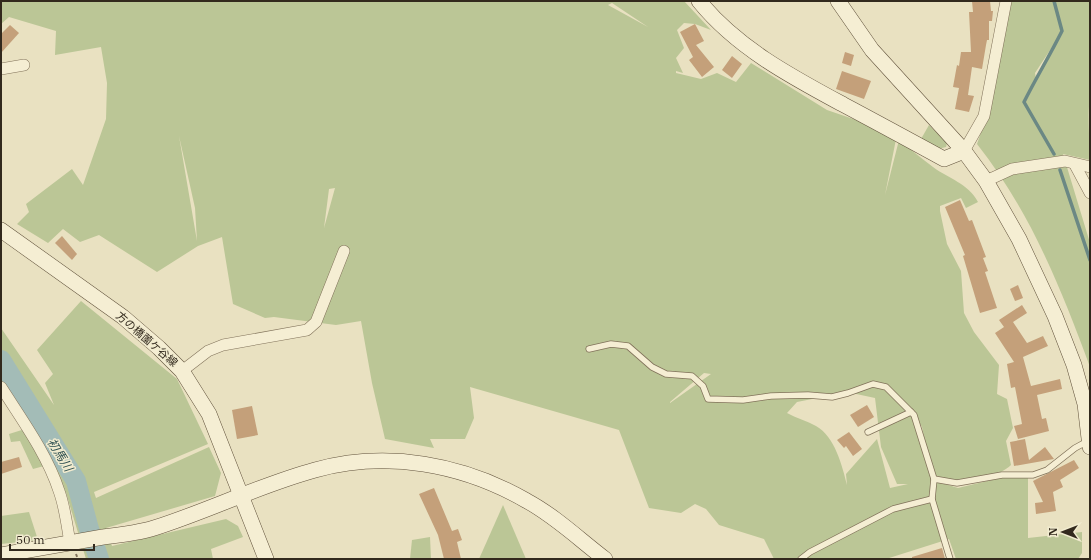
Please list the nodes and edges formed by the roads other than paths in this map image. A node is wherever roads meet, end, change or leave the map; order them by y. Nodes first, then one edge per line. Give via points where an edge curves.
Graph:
1 (699, 1) edge
2 (838, 1) edge
3 (1006, 1) edge
4 (24, 64) dead end
5 (1, 69) edge
6 (964, 151) junction
7 (1075, 165) junction
8 (1090, 167) edge
9 (986, 181) junction
10 (1090, 193) edge
11 (1, 230) edge
12 (344, 251) dead end
13 (589, 349) dead end
14 (182, 371) junction
15 (1, 387) edge
16 (911, 412) junction
17 (868, 432) dead end
18 (1090, 444) edge
19 (934, 480) junction
20 (242, 496) junction
21 (932, 499) junction
22 (73, 542) junction
23 (1, 555) edge
24 (266, 559) edge
25 (605, 559) edge
26 (801, 559) edge
27 (950, 559) edge

1 - 6 street via 727,30 777,68 808,86 944,159
2 - 6 street via 872,50
3 - 6 street via 984,116
4 - 5 street
6 - 9 street
7 - 8 street
7 - 9 street via 1064,161 1012,168
7 - 10 street
9 - 18 street via 1019,239 1055,316 1074,365 1085,404
11 - 14 street, 方の橋薗ケ谷線 via 123,317 160,348
12 - 14 street via 316,322 307,330 223,345 208,351
13 - 16 lane via 611,344 628,346 666,374 692,376 702,386 708,399 743,400 808,395 832,397 848,394 872,384 886,387
14 - 20 street, 方の橋薗ケ谷線 via 209,414
15 - 22 street via 50,470 60,492
16 - 17 lane
16 - 19 lane
18 - 19 lane via 1075,448 1047,470 1033,475 1002,475 957,483
19 - 21 lane
20 - 22 street via 152,529
20 - 24 street, 方の橋薗ケ谷線
20 - 25 street via 295,476 339,464 379,461 431,464 500,486 527,501
21 - 26 lane via 893,509
21 - 27 lane
22 - 23 street

